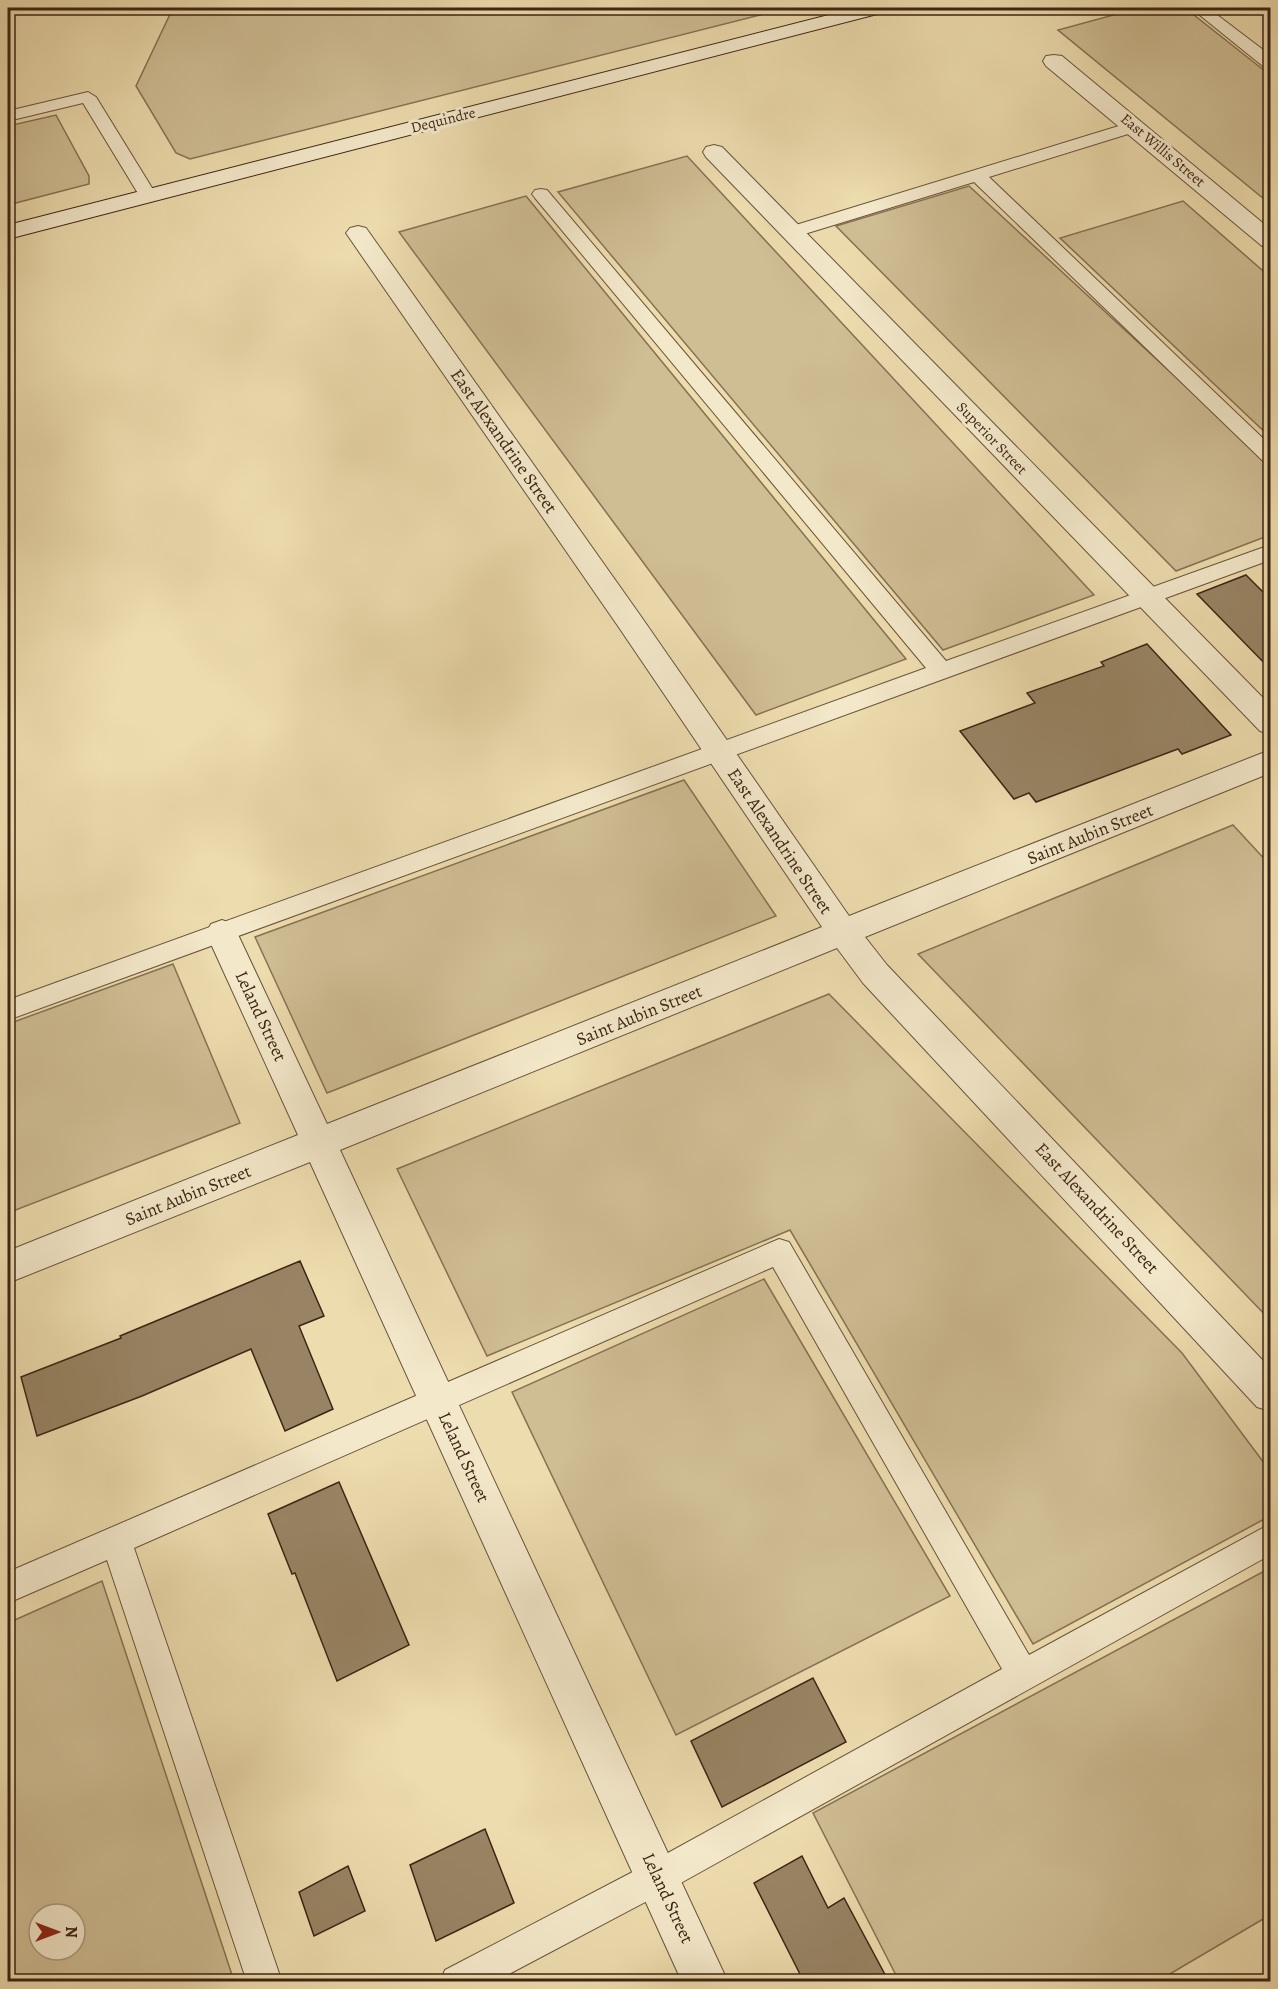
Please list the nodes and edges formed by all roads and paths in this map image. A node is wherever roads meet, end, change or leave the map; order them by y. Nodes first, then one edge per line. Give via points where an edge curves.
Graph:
1 (872, 8) edge
2 (1199, 8) edge
3 (1054, 61) dead end
4 (1270, 63) edge
5 (8, 116) edge
6 (1135, 126) junction
7 (714, 152) dead end
8 (977, 175) junction
9 (541, 194) dead end
10 (148, 196) junction
11 (8, 232) edge
12 (792, 232) junction
13 (358, 233) dead end
14 (1270, 242) edge
15 (1270, 456) edge
16 (1270, 552) edge
17 (1148, 598) junction
18 (942, 672) junction
19 (1270, 723) edge
20 (719, 752) junction
21 (1270, 762) edge
22 (222, 933) junction
23 (843, 933) junction
24 (8, 1010) edge
25 (319, 1143) junction
26 (8, 1267) edge
27 (1270, 1394) edge
28 (438, 1399) junction
29 (1270, 1539) edge
30 (116, 1540) junction
31 (8, 1588) edge
32 (1023, 1675) junction
33 (658, 1877) junction
34 (265, 1982) edge
35 (458, 1982) edge
36 (706, 1982) edge

1 - 10 street, Dequindre
2 - 4 lane
3 - 6 street, East Willis Street
5 - 10 lane via 88,97
6 - 8 lane
6 - 14 street, East Willis Street
7 - 12 street, Superior Street
8 - 12 lane
8 - 15 lane
9 - 18 lane
10 - 11 street, Dequindre
12 - 17 street, Superior Street
13 - 20 street, East Alexandrine Street
16 - 17 lane
17 - 18 lane
17 - 19 street, Superior Street
18 - 20 lane
20 - 22 lane
20 - 23 street, East Alexandrine Street
21 - 23 street, Saint Aubin Street
22 - 24 lane
22 - 25 street, Leland Street
23 - 25 street, Saint Aubin Street
23 - 27 street, East Alexandrine Street via 875,974
25 - 26 street, Saint Aubin Street
25 - 28 street, Leland Street
28 - 30 lane
28 - 32 lane via 779,1251
28 - 33 street, Leland Street
29 - 32 lane
30 - 31 lane
30 - 34 lane
32 - 33 lane
33 - 35 lane
33 - 36 street, Leland Street

